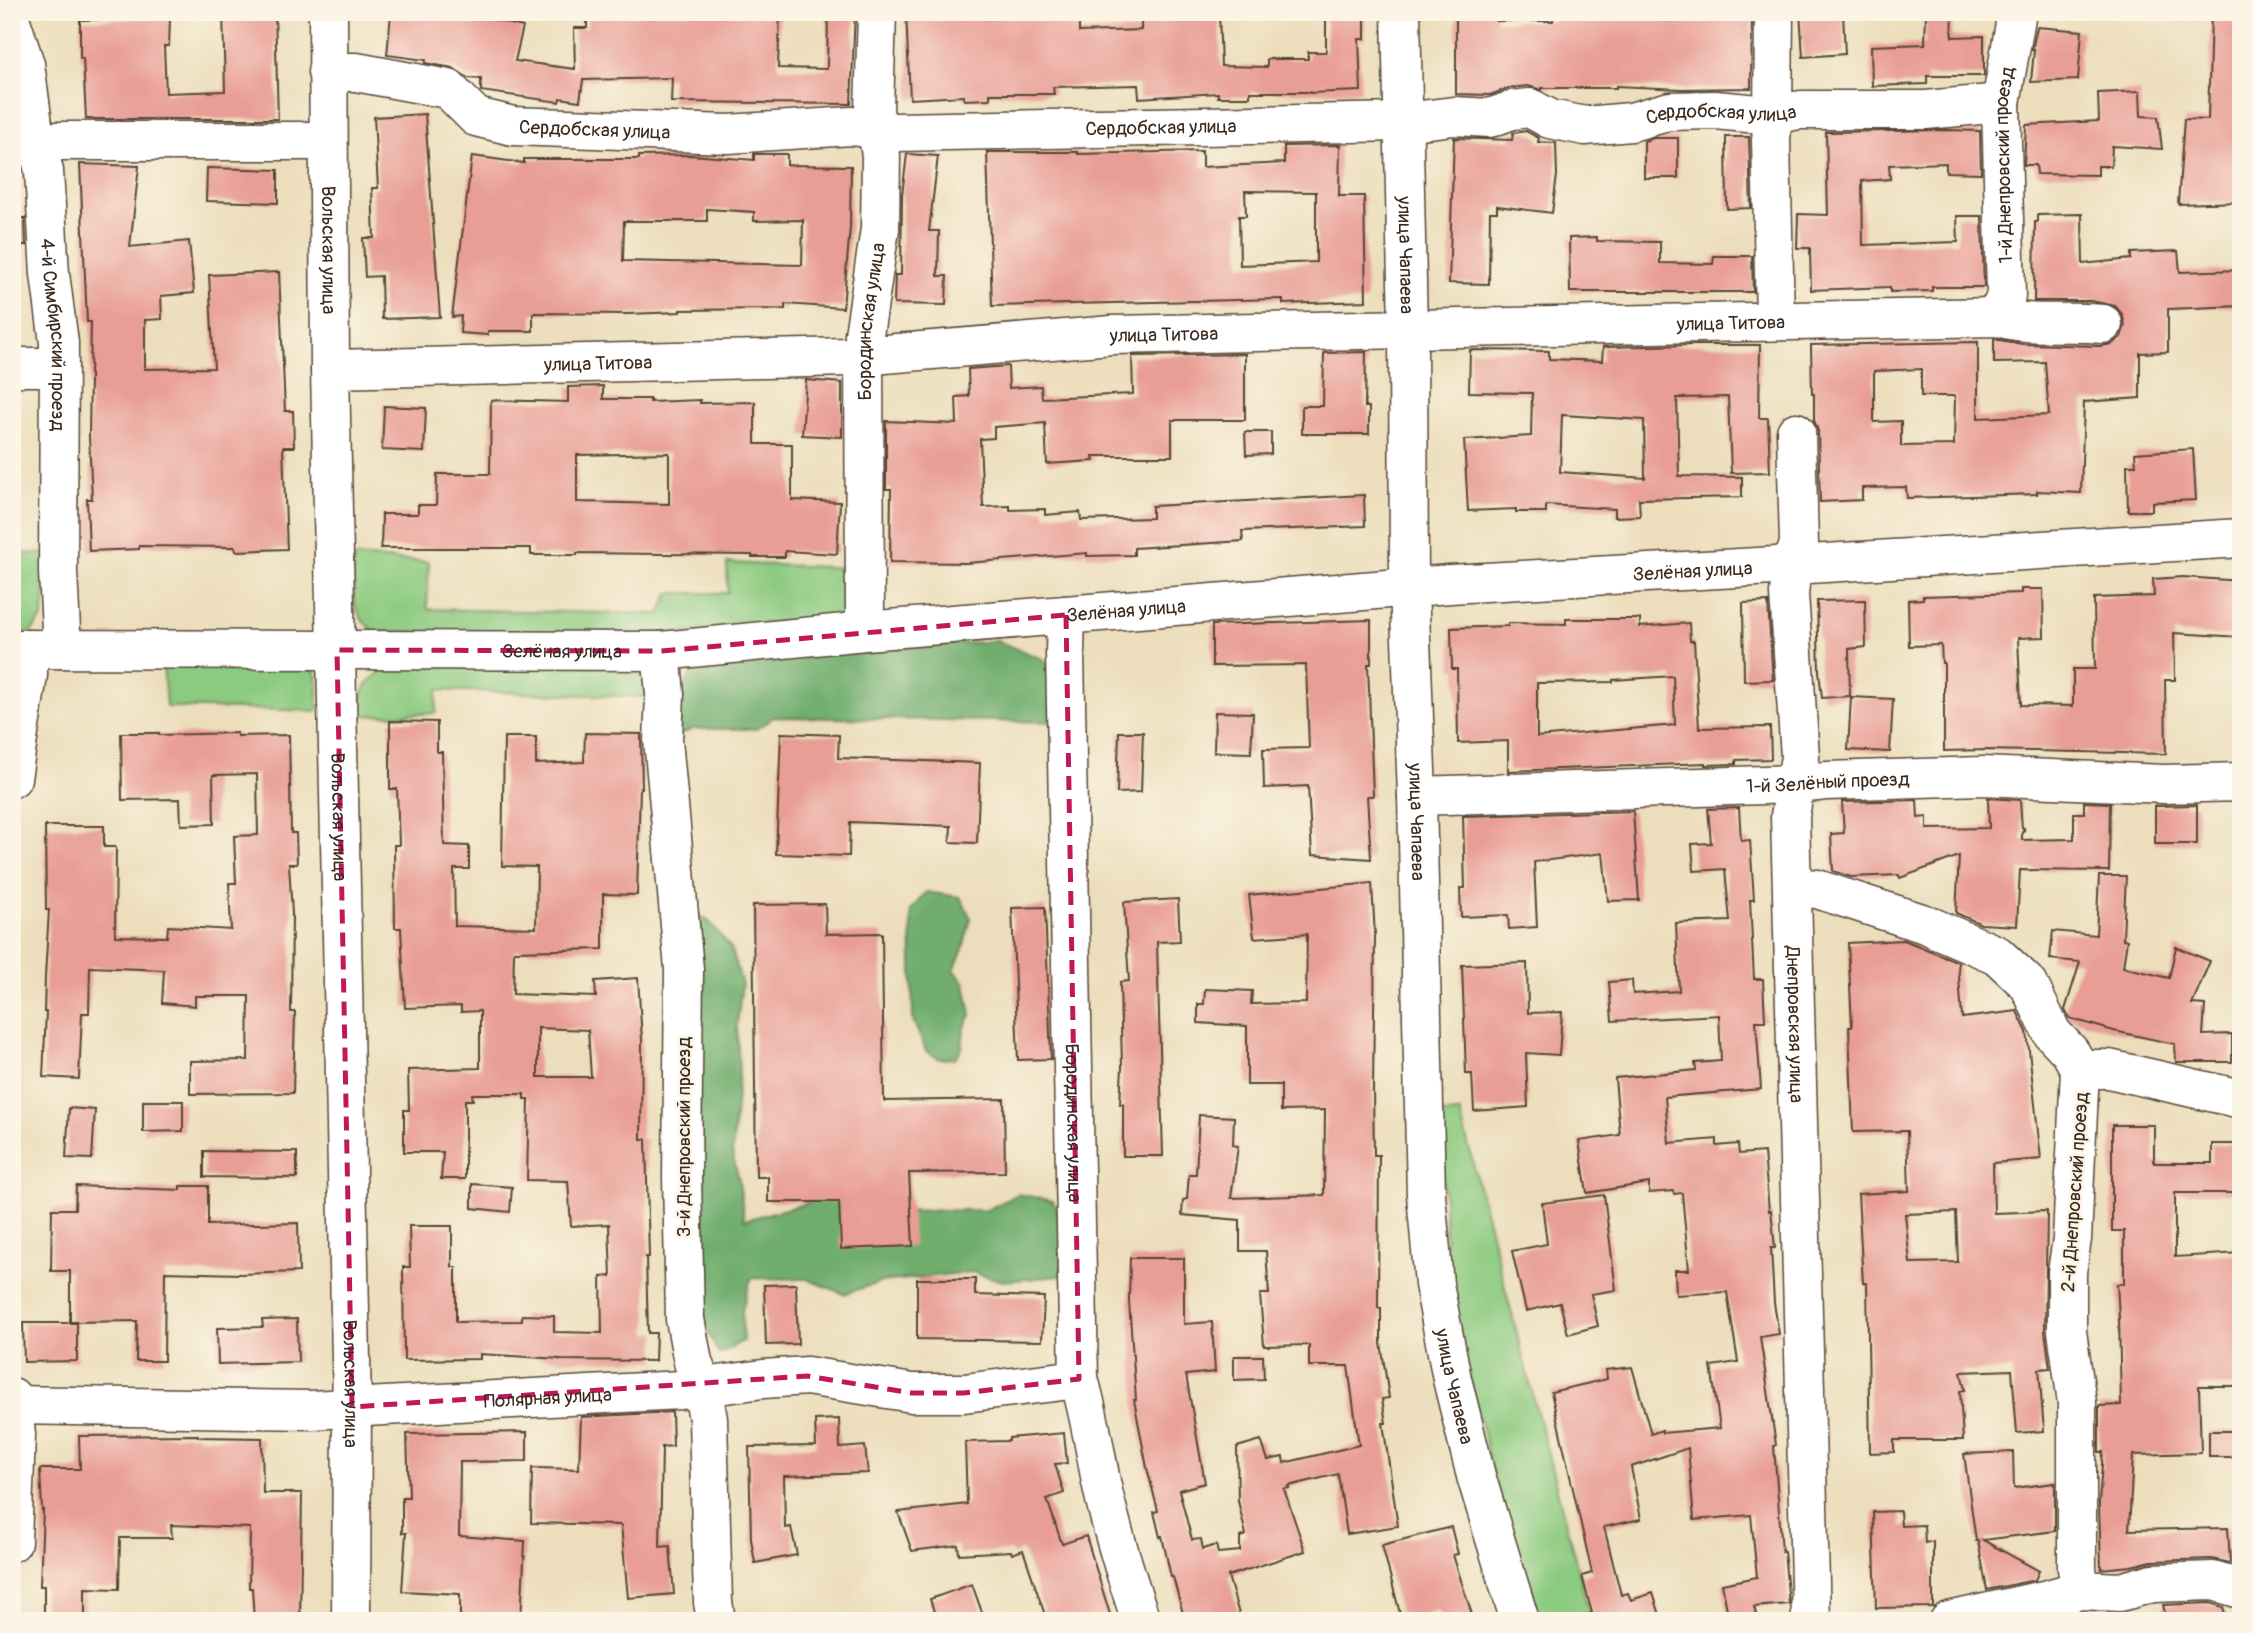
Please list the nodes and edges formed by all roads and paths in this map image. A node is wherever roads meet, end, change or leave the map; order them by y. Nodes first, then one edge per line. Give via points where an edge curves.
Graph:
1 (328, 12) edge
2 (877, 12) edge
3 (1401, 12) edge
4 (1773, 12) edge
5 (2017, 12) edge
6 (12, 24) edge
7 (327, 72) junction
8 (2001, 103) junction
9 (1773, 114) junction
10 (1403, 122) junction
11 (876, 129) junction
12 (328, 141) junction
13 (24, 144) edge
14 (1997, 317) junction
15 (1775, 320) junction
16 (2103, 324) dead end
17 (1408, 328) junction
18 (865, 354) junction
19 (12, 366) edge
20 (58, 367) junction
21 (330, 369) junction
22 (1796, 432) dead end
23 (2241, 538) edge
24 (1792, 565) junction
25 (1409, 587) junction
26 (1066, 615) junction
27 (865, 631) junction
28 (34, 649) edge
29 (337, 650) junction
30 (661, 651) junction
31 (12, 778) edge
32 (2241, 782) edge
33 (1794, 784) junction
34 (1417, 796) junction
35 (1793, 887) junction
36 (2080, 1069) junction
37 (2241, 1099) edge
38 (1079, 1379) junction
39 (702, 1387) junction
40 (13, 1402) edge
41 (352, 1407) junction
42 (12, 1542) edge
43 (2241, 1589) edge
44 (2080, 1590) junction
45 (351, 1621) edge
46 (716, 1621) edge
47 (1141, 1621) edge
48 (1520, 1621) edge
49 (1811, 1621) edge
50 (1949, 1621) edge

1 - 7 street, Вольская улица
2 - 11 street, Бородинская улица
3 - 10 street, улица Чапаева
4 - 9 street
5 - 8 street, 1-й Днепровский проезд
6 - 13 street, 4-й Симбирский проезд via 25,64
7 - 11 street, Сердобская улица via 355,72 448,89 476,117 513,126 728,134 852,125
7 - 12 street, Вольская улица
8 - 9 street, Сердобская улица
8 - 14 street, 1-й Днепровский проезд via 2006,296
9 - 10 street, Сердобская улица via 1670,111 1631,122 1585,126 1530,108 1490,118 1454,116
9 - 15 street
10 - 11 street, Сердобская улица
10 - 17 street, улица Чапаева
11 - 18 street, Бородинская улица via 881,156 880,229
12 - 13 street
12 - 21 street, Вольская улица
13 - 20 street, 4-й Симбирский проезд via 44,171 50,274 60,343
14 - 15 street, улица Титова
14 - 16 street, улица Титова via 2017,323
15 - 17 street, улица Титова
17 - 18 street, улица Титова via 1112,335
17 - 25 street, улица Чапаева
18 - 21 street, улица Титова
18 - 27 street, Бородинская улица
19 - 20 street
20 - 28 street, 4-й Симбирский проезд via 58,572
21 - 29 street, Вольская улица
22 - 24 street, Днепровская улица via 1799,544
23 - 24 street, Зелёная улица
24 - 25 street, Зелёная улица
24 - 33 street, Днепровская улица via 1789,594 1800,757
25 - 26 street, Зелёная улица
25 - 34 street, улица Чапаева
26 - 27 street, Зелёная улица
26 - 38 street, Бородинская улица
27 - 30 street, Зелёная улица
28 - 29 street, Зелёная улица
28 - 31 street, 4-й Симбирский проезд
29 - 30 street, Зелёная улица
29 - 41 street, Вольская улица
30 - 39 street, 3-й Днепровский проезд via 663,740 684,969 685,1319
32 - 33 street, 1-й Зелёный проезд via 2164,784 1982,776
33 - 34 street, 1-й Зелёный проезд
33 - 35 street, Днепровская улица via 1790,816
34 - 48 street, улица Чапаева via 1426,1195 1434,1284 1476,1476
35 - 36 street, 2-й Днепровский проезд via 1817,889 1925,924 1997,955 2029,985 2052,1033
35 - 49 street, Днепровская улица
36 - 37 street via 2109,1069
36 - 44 street, 2-й Днепровский проезд via 2067,1331 2077,1403
38 - 39 street, Полярная улица via 964,1393 912,1393 807,1376
38 - 47 street, Бородинская улица via 1116,1541
39 - 41 street, Полярная улица
39 - 46 street, 3-й Днепровский проезд via 708,1419
40 - 41 street, Полярная улица via 311,1410
40 - 42 street
41 - 45 street, Вольская улица
43 - 44 street via 2213,1581 2153,1583 2120,1591
44 - 50 street

